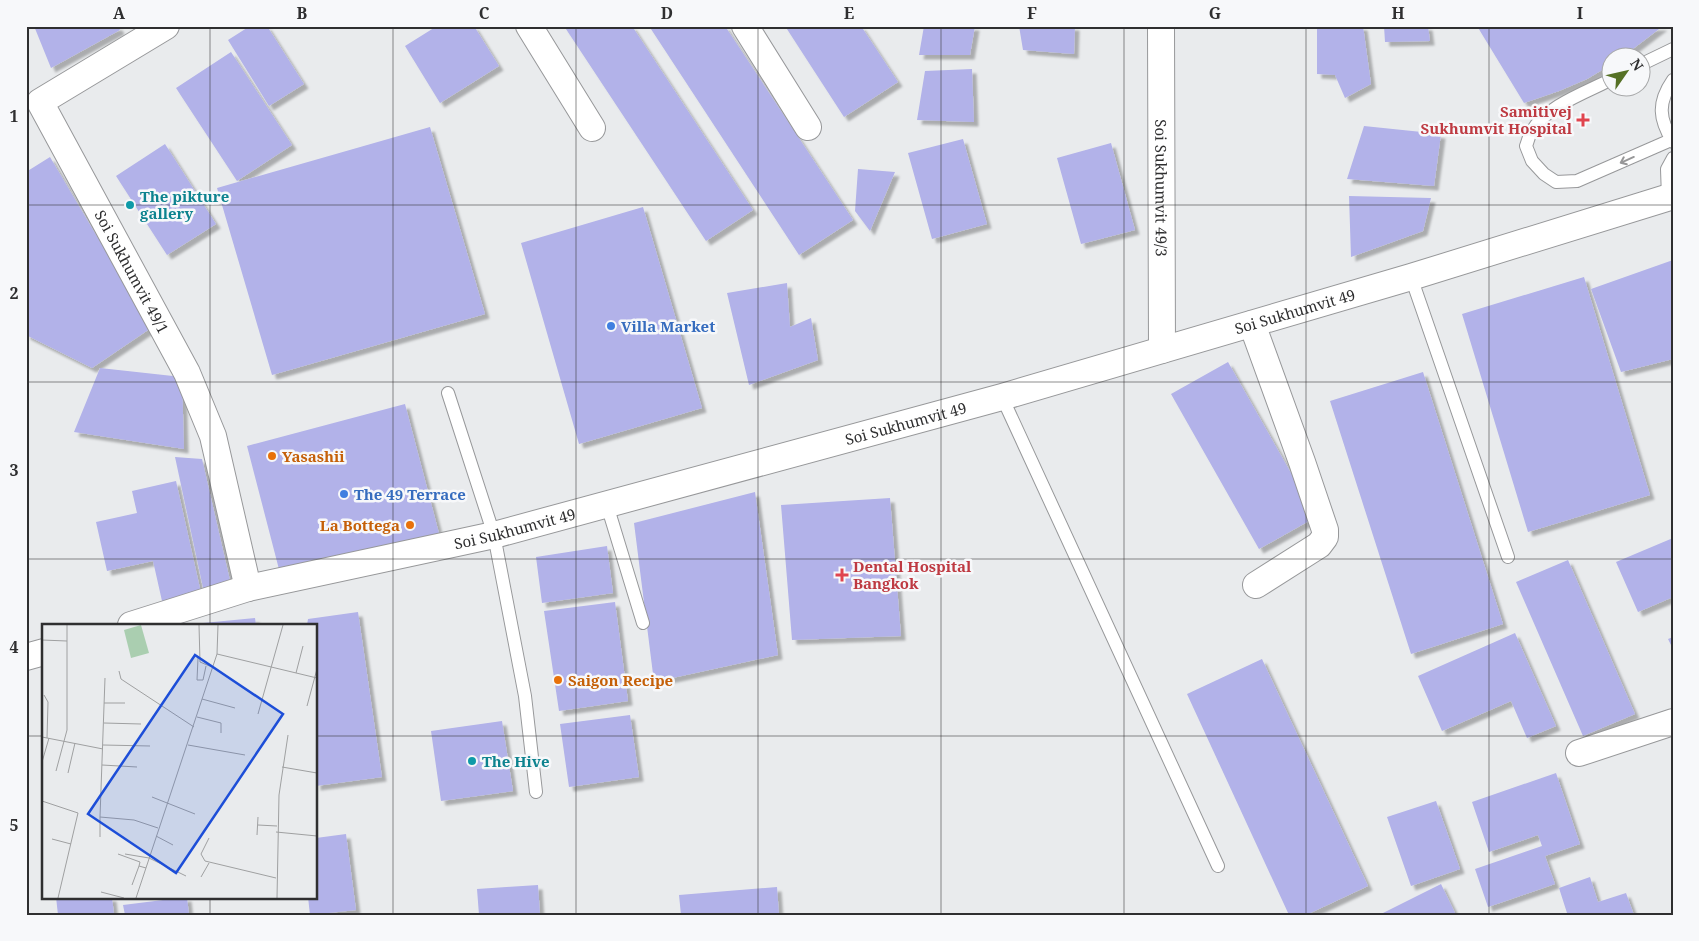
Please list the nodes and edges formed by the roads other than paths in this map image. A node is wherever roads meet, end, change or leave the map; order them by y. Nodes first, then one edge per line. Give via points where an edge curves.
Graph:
1 (166, 26) edge
2 (529, 26) edge
3 (746, 26) edge
4 (1161, 26) edge
5 (1673, 49) edge
6 (1652, 59) edge
7 (1673, 80) edge
8 (1602, 84) edge
9 (33, 107) edge
10 (808, 127) dead end
11 (592, 128) dead end
12 (1672, 141) edge
13 (1673, 158) edge
14 (1671, 196) edge
15 (1410, 277) junction
16 (1252, 324) junction
17 (1162, 350) junction
18 (448, 393) dead end
19 (1002, 397) junction
20 (607, 505) junction
21 (494, 535) junction
22 (1508, 556) dead end
23 (1256, 585) dead end
24 (248, 588) junction
25 (175, 618) edge
26 (643, 623) dead end
27 (137, 624) edge
28 (42, 653) edge
29 (26, 657) edge
30 (1673, 722) edge
31 (1579, 753) dead end
32 (536, 792) dead end
33 (1218, 866) dead end

1 - 9 street, Soi Sukhumvit 49/1
2 - 11 street
3 - 10 street
4 - 17 street, Soi Sukhumvit 49/3
5 - 6 lane
7 - 12 lane via 1664,93 1660,115
12 -> 8 lane via 1577,181 1556,182 1544,174 1532,161 1526,146 1532,130 1562,104
9 - 24 street, Soi Sukhumvit 49/1 via 187,373 213,436
13 - 14 lane via 1667,169
14 - 15 street, Soi Sukhumvit 49
15 - 16 street, Soi Sukhumvit 49
15 - 22 lane
16 - 17 street, Soi Sukhumvit 49
16 - 23 street via 1325,530 1325,537 1319,544
17 - 19 street, Soi Sukhumvit 49
18 - 21 lane
19 - 20 street, Soi Sukhumvit 49
19 - 33 lane
20 - 21 street, Soi Sukhumvit 49
20 - 26 lane
21 - 24 street, Soi Sukhumvit 49
21 - 32 lane via 525,696
24 - 25 street, Soi Sukhumvit 49
25 - 27 street, Soi Sukhumvit 49
28 - 29 street
30 - 31 street

